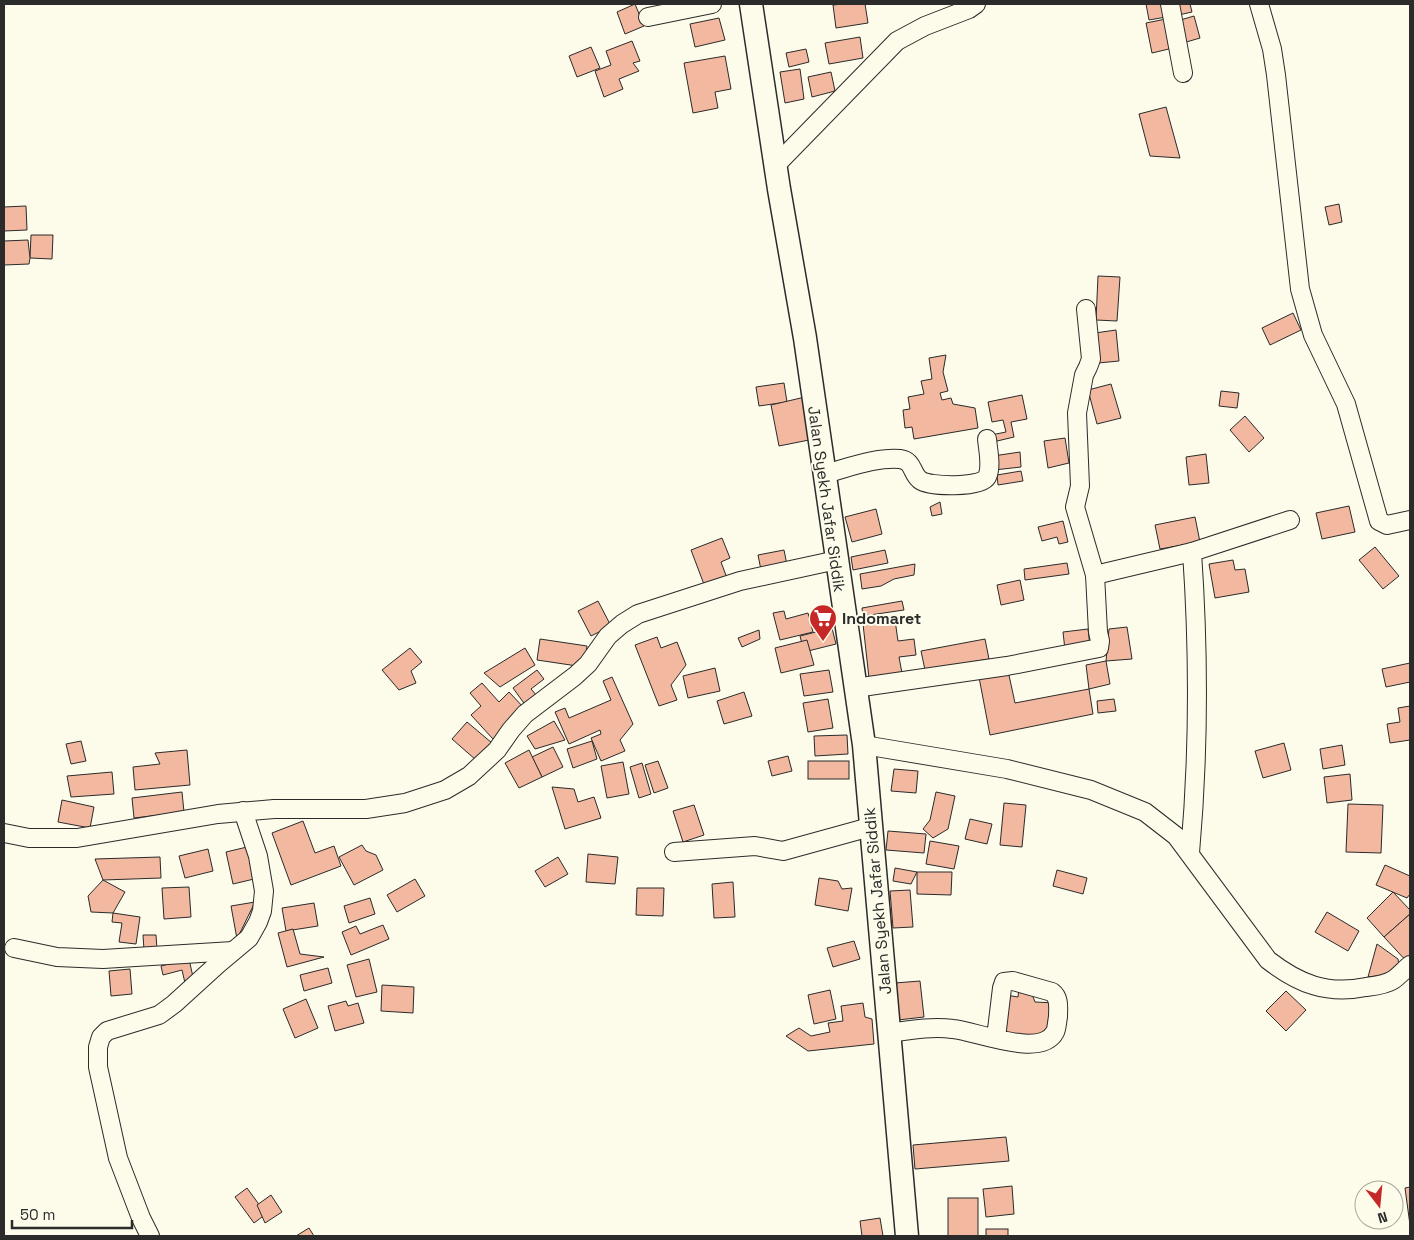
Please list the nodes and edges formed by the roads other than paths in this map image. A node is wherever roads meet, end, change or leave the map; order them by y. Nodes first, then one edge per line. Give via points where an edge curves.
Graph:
1 (712, 4) edge
2 (751, 4) edge
3 (976, 4) edge
4 (1170, 4) edge
5 (1259, 4) edge
6 (648, 17) dead end
7 (1182, 73) dead end
8 (775, 166) junction
9 (1086, 308) dead end
10 (987, 439) dead end
11 (824, 474) junction
12 (1290, 520) dead end
13 (1410, 520) edge
14 (1192, 552) junction
15 (836, 560) junction
16 (1095, 575) junction
17 (856, 688) junction
18 (864, 745) junction
19 (243, 811) junction
20 (870, 827) junction
21 (4, 833) edge
22 (674, 852) dead end
23 (1190, 853) junction
24 (14, 948) dead end
25 (233, 951) junction
26 (1410, 965) edge
27 (889, 1033) junction
28 (996, 1038) dead end
29 (150, 1236) edge
30 (907, 1236) edge

1 - 6 street
2 - 8 main road, Jalan Syekh Jafar Siddik
3 - 8 street via 897,41
4 - 7 street
5 - 13 street via 1276,74 1300,289 1308,320 1346,404 1379,520 1387,525
8 - 11 main road, Jalan Syekh Jafar Siddik
9 - 16 street via 1090,359 1077,413 1080,486 1075,507
10 - 11 street via 988,476 970,485 922,482 909,463 900,459
11 - 15 main road, Jalan Syekh Jafar Siddik
12 - 14 street
14 - 16 street
14 - 23 street via 1198,693 1196,790
15 - 17 main road, Jalan Syekh Jafar Siddik
15 - 19 street via 740,581 638,614 608,636 576,676 526,714 469,776 445,790 405,803 366,809
16 - 17 street via 1099,648 1007,666
17 - 18 main road, Jalan Syekh Jafar Siddik
18 - 20 main road, Jalan Syekh Jafar Siddik
18 - 23 street via 1007,769 1090,790 1145,812 1163,824
19 - 21 street via 77,838 29,838
19 - 25 street via 258,856 264,891 258,922 249,938
20 - 22 street via 783,851 755,846
20 - 27 main road, Jalan Syekh Jafar Siddik
23 - 26 street via 1268,960 1303,982 1326,989 1348,990 1392,980
24 - 25 street via 57,957 104,960
25 - 29 street via 159,1015 107,1031 98,1047 98,1067 118,1158
27 - 28 street via 954,1028
27 - 30 main road, Jalan Syekh Jafar Siddik

